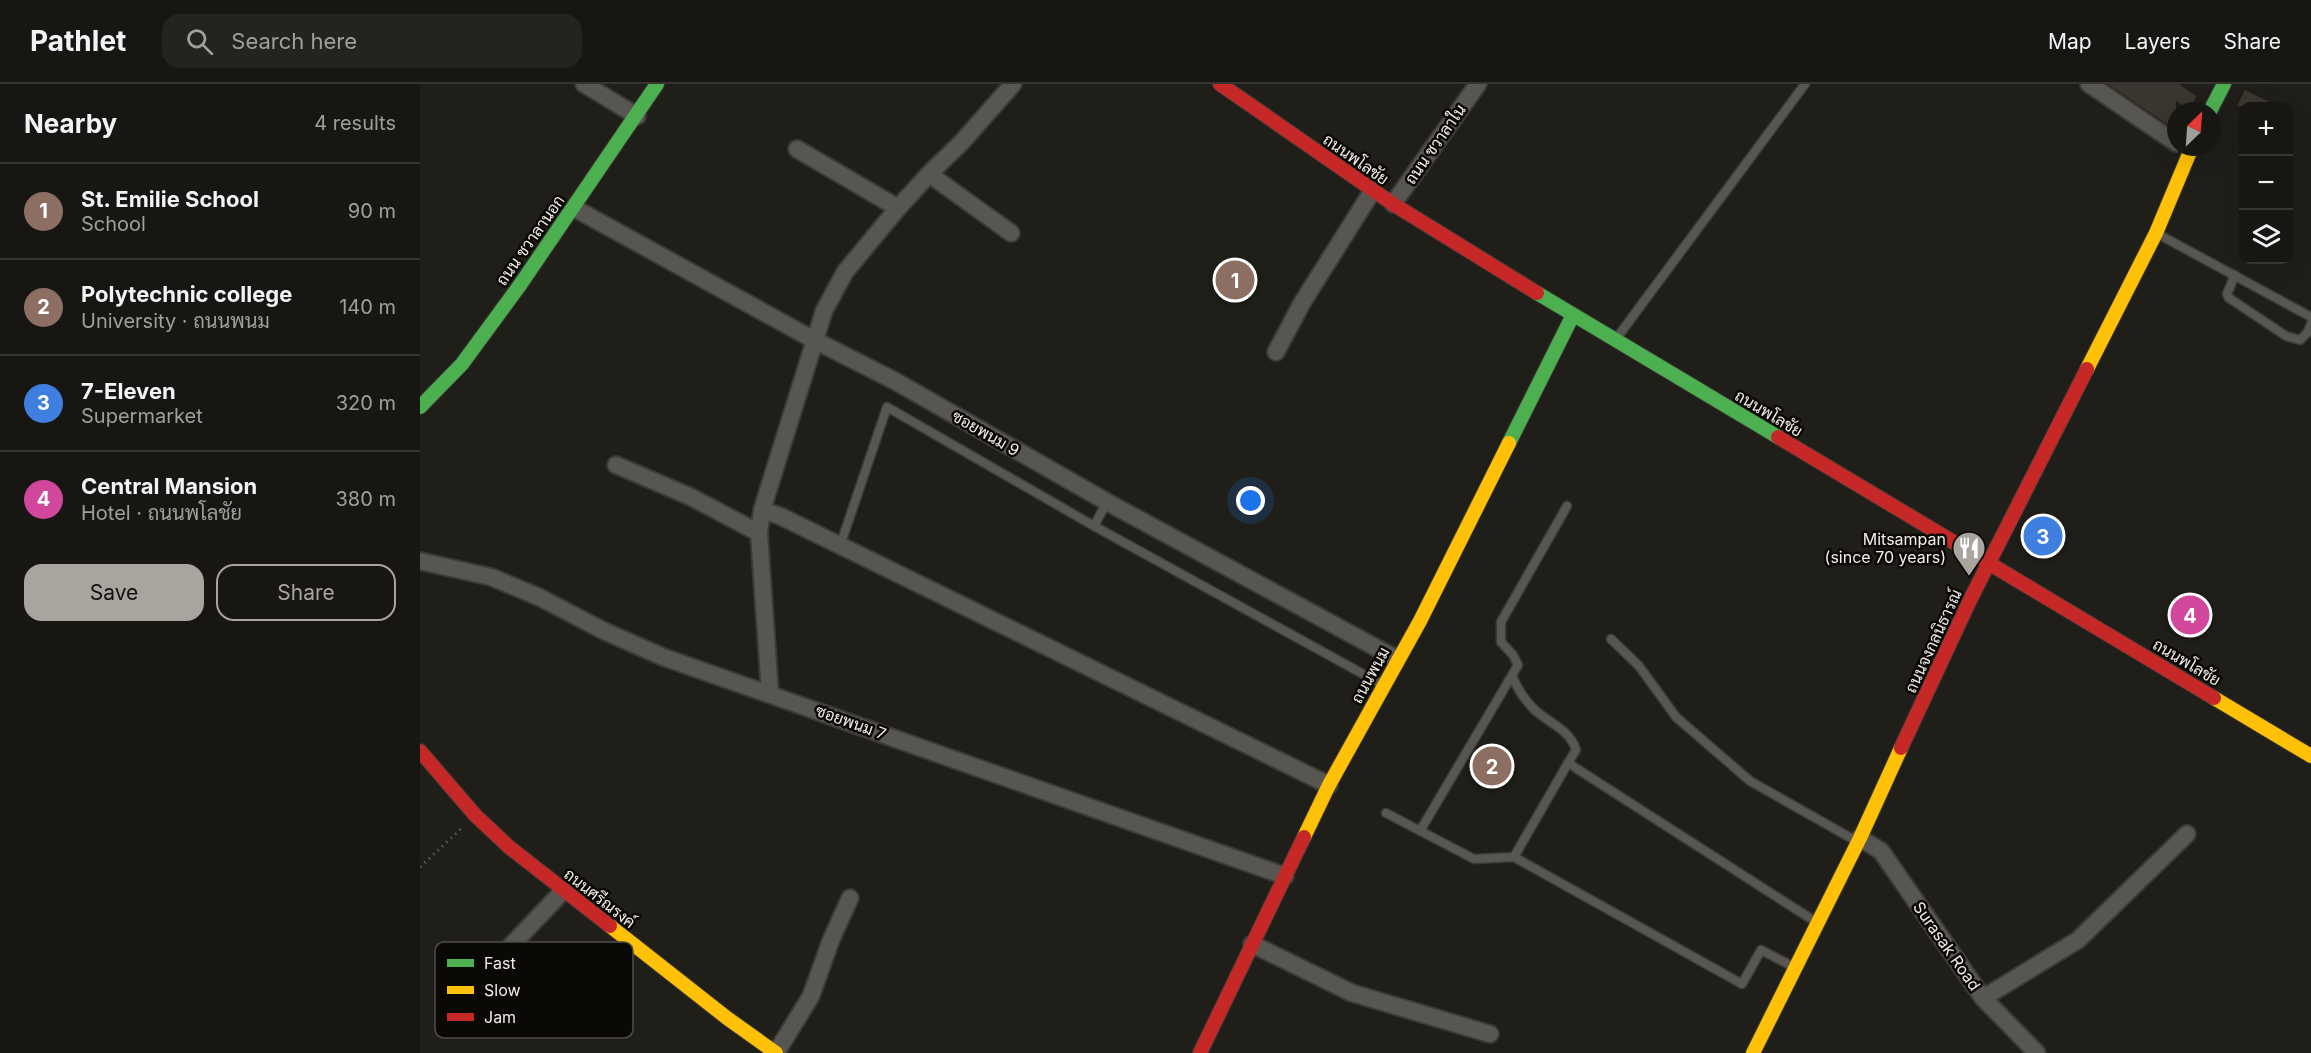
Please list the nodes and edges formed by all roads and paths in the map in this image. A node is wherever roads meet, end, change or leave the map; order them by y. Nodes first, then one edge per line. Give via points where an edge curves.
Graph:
1 (585, 84) edge
2 (657, 84) edge
3 (1013, 84) edge
4 (1220, 84) edge
5 (1478, 84) edge
6 (1805, 84) edge
7 (2089, 84) edge
8 (2224, 84) edge
9 (2215, 102) edge
10 (638, 116) junction
11 (2167, 135) edge
12 (797, 149) dead end
13 (2182, 156) edge
14 (929, 174) junction
15 (1373, 190) junction
16 (1393, 204) junction
17 (574, 208) junction
18 (898, 208) junction
19 (2156, 232) junction
20 (1011, 233) dead end
21 (2235, 275) junction
22 (1573, 315) junction
23 (2311, 317) edge
24 (2311, 324) edge
25 (814, 340) junction
26 (1615, 340) junction
27 (1276, 352) dead end
28 (420, 408) edge
29 (616, 465) dead end
30 (1107, 502) junction
31 (1567, 506) dead end
32 (762, 510) junction
33 (1094, 526) junction
34 (759, 533) junction
35 (840, 546) junction
36 (420, 561) edge
37 (1990, 563) junction
38 (1611, 639) dead end
39 (1397, 659) junction
40 (1512, 676) junction
41 (1383, 685) junction
42 (770, 693) junction
43 (420, 751) edge
44 (2311, 756) edge
45 (1568, 763) junction
46 (1329, 785) junction
47 (1386, 813) dead end
48 (475, 815) junction
49 (1420, 831) junction
50 (2187, 834) dead end
51 (1859, 840) junction
52 (1514, 857) junction
53 (420, 867) edge
54 (1285, 876) junction
55 (564, 890) junction
56 (850, 898) dead end
57 (1817, 922) junction
58 (514, 942) edge
59 (630, 942) edge
60 (633, 944) edge
61 (1252, 944) junction
62 (1794, 967) junction
63 (1983, 998) junction
64 (1490, 1034) dead end
65 (774, 1052) edge
66 (1200, 1053) edge
67 (1753, 1053) edge
68 (2037, 1053) edge

1 - 10 street
2 - 10 street, ถนน ชวาลานอก
3 - 14 street
4 - 15 street, ถนนพโลชัย
5 - 16 street, ถนน ชวาลาใน
6 - 26 lane
7 - 11 street
8 - 9 street
10 - 17 street, ถนน ชวาลานอก
12 - 18 street
13 - 19 street, ถนนจงกลนิธารณ์
14 - 18 street
14 - 20 street
15 - 16 street, ถนนพโลชัย
15 - 27 street
16 - 22 street, ถนนพโลชัย
17 - 25 street, ซอยพนม 9
17 - 28 street, ถนน ชวาลานอก via 462,363
18 - 25 street via 845,272
19 - 21 lane
19 - 37 street, ถนนจงกลนิธารณ์
21 - 23 lane
21 - 24 lane via 2229,298 2286,336 2300,339
22 - 26 street, ถนนพโลชัย
22 - 39 street, ถนนพนม via 1420,621
25 - 30 street, ซอยพนม 9 via 895,381
25 - 32 street
26 - 37 street, ถนนพโลชัย
29 - 34 street via 691,497
30 - 33 lane
30 - 39 street, ซอยพนม 9
31 - 40 lane via 1501,622 1501,642 1518,665
32 - 34 street
32 - 35 street
33 - 35 lane via 887,407
33 - 41 lane
34 - 42 street
35 - 46 street
36 - 42 street, ซอยพนม 7 via 491,577 663,657
37 - 44 street, ถนนพโลชัย
37 - 51 street, ถนนจงกลนิธารณ์
38 - 51 lane via 1639,666 1676,717 1750,781
39 - 41 street, ถนนพนม
40 - 45 lane via 1521,695 1573,741 1576,750
40 - 49 lane
41 - 46 street, ถนนพนม
42 - 54 street, ซอยพนม 7
43 - 48 street, ถนนศรีณรงค์
45 - 52 lane
45 - 57 lane
46 - 54 street, ถนนพนม
47 - 49 lane
48 - 53 path
48 - 55 street, ถนนศรีณรงค์
49 - 52 lane via 1474,859
50 - 63 street via 2078,940
51 - 57 street, ถนนจงกลนิธารณ์
51 - 63 street, Surasak Road via 1881,851
52 - 62 lane via 1742,984 1761,950
54 - 61 street, ถนนพนม
55 - 58 street
55 - 59 street, ถนนศรีณรงค์
56 - 65 street via 811,996
57 - 62 street, ถนนจงกลนิธารณ์
60 - 65 street, ถนนศรีณรงค์
61 - 64 street via 1352,993
61 - 66 street, ถนนพนม
62 - 67 street, ถนนจงกลนิธารณ์
63 - 68 street, Surasak Road

